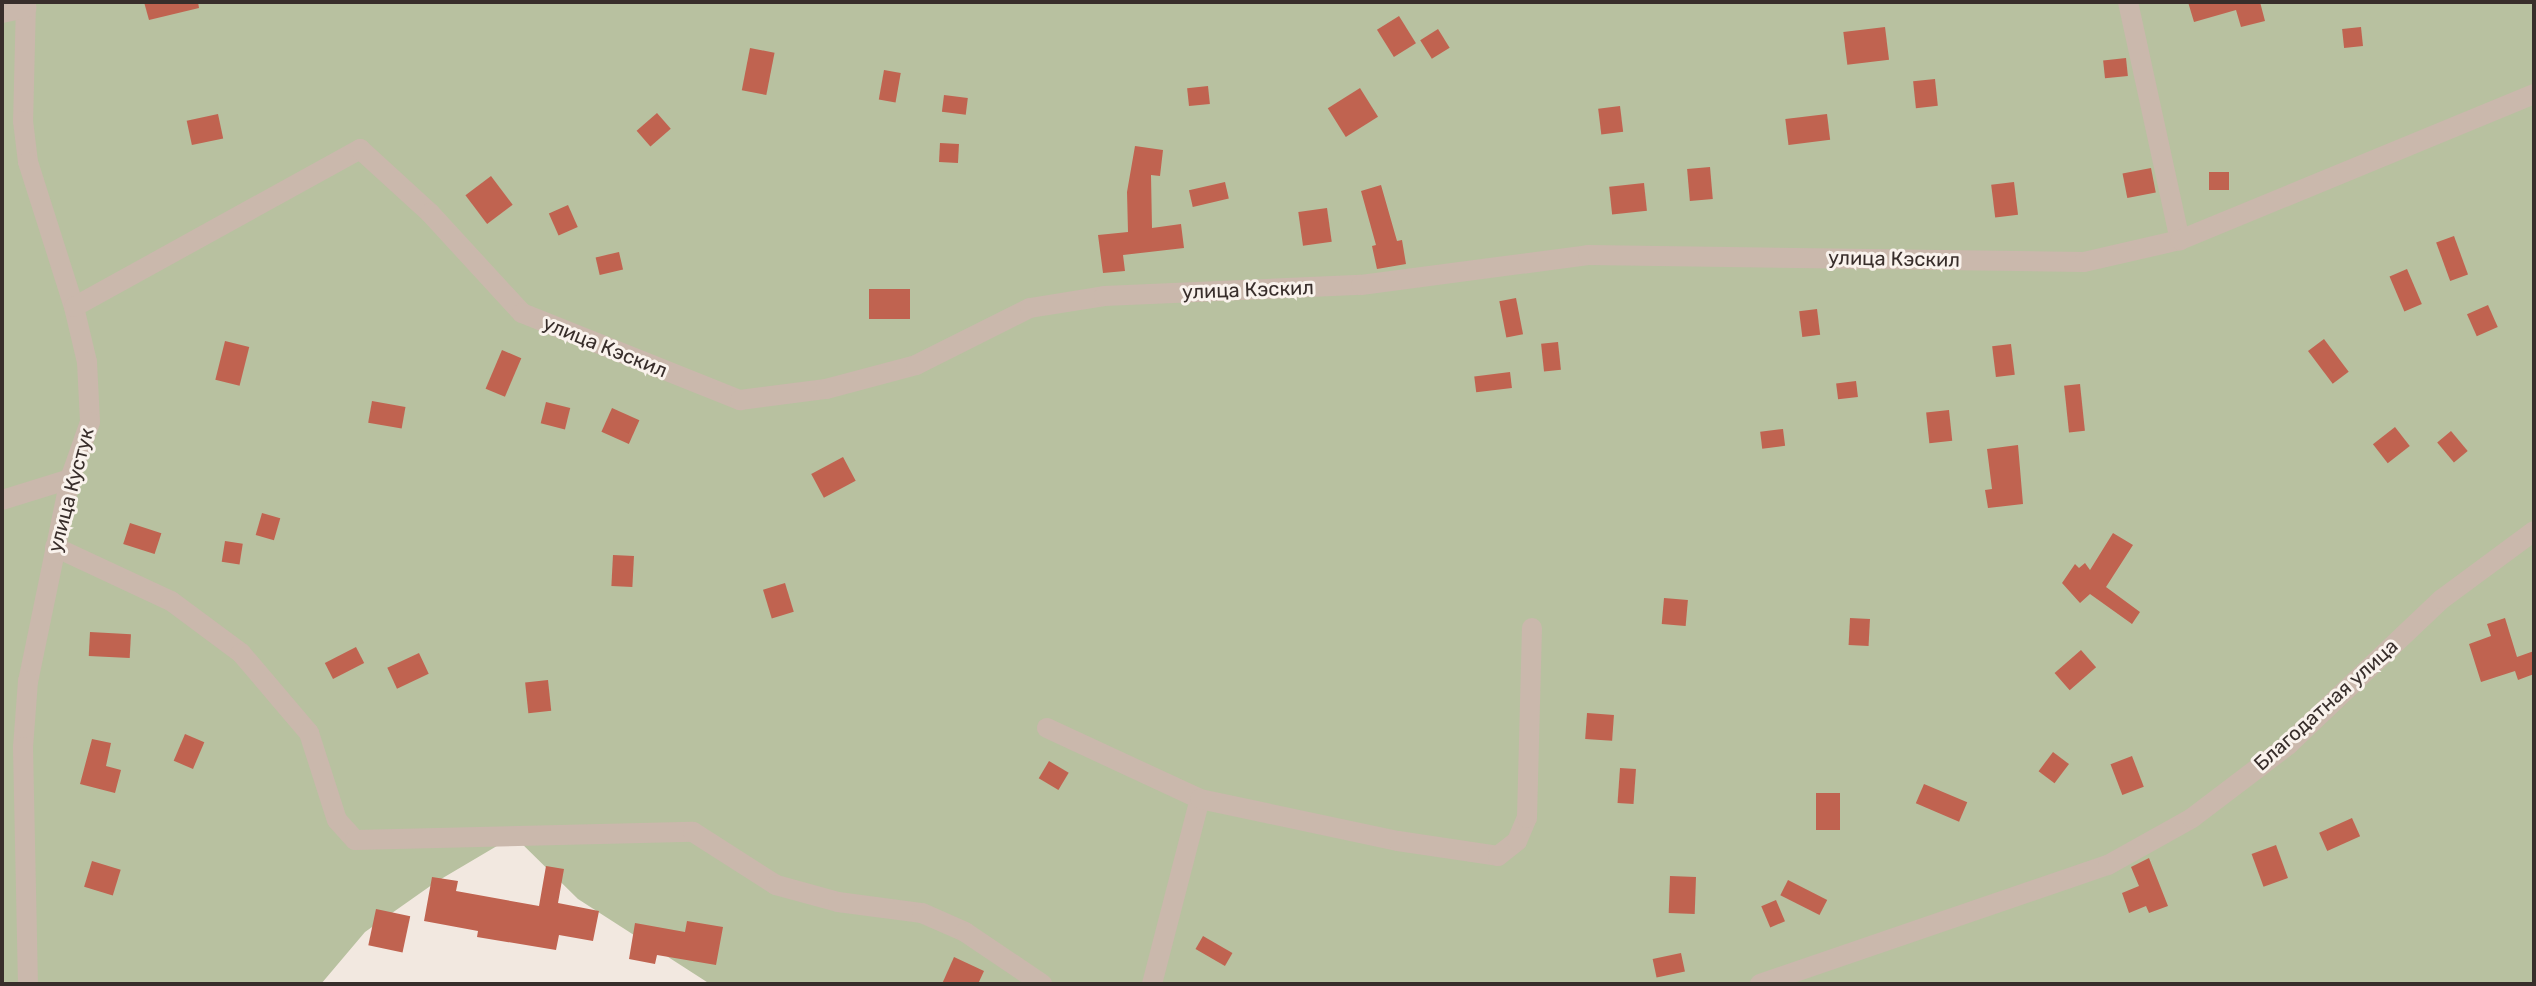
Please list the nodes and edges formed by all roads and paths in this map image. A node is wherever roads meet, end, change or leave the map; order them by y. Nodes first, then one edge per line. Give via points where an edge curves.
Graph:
1 (2128, 2) edge
2 (26, 5) edge
3 (2, 13) edge
4 (2534, 94) edge
5 (2180, 240) junction
6 (74, 307) junction
7 (70, 479) junction
8 (2, 500) edge
9 (2534, 531) edge
10 (55, 547) junction
11 (1532, 628) dead end
12 (1047, 728) dead end
13 (1200, 799) junction
14 (28, 984) edge
15 (1042, 984) edge
16 (1152, 984) edge
17 (1760, 984) edge

1 - 5 street
2 - 3 street
2 - 6 street, улица Кустук via 23,121 28,162
4 - 5 street, улица Кэскил
5 - 6 street, улица Кэскил via 2084,262 1588,255 1361,285 1104,296 1030,308 916,365 826,389 740,400 522,313 430,213 360,149
6 - 7 street, улица Кустук via 87,362 90,422
7 - 8 street
7 - 10 street, улица Кустук
9 - 17 street, Благодатная улица via 2442,599 2288,745 2192,818 2108,865
10 - 14 street, улица Кустук via 28,681 23,747
10 - 15 street via 171,601 241,653 309,733 337,820 355,840 693,832 776,885 838,902 922,913 965,932
11 - 13 street via 1527,818 1517,841 1498,856 1398,841
12 - 13 street
13 - 16 street

